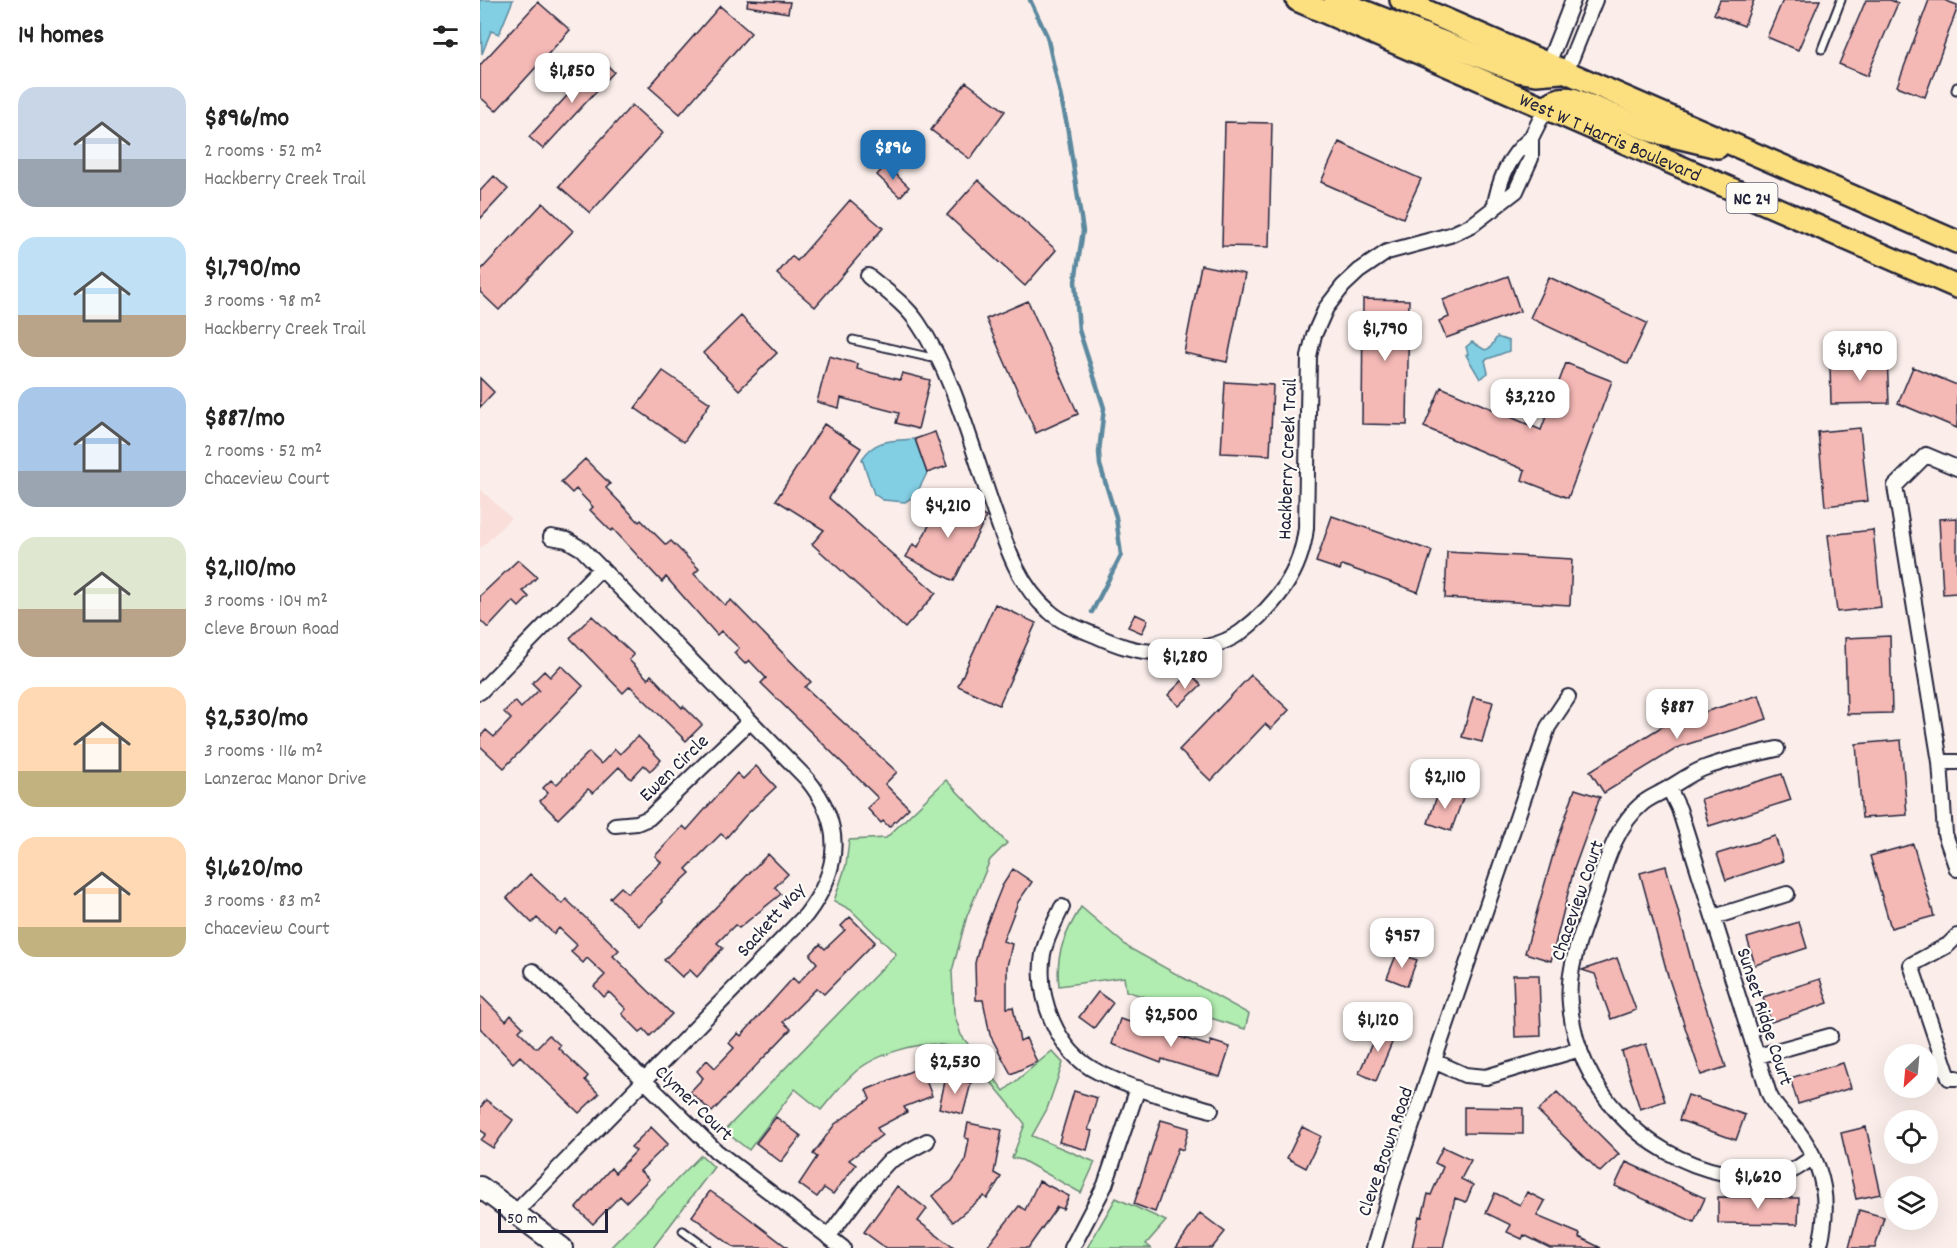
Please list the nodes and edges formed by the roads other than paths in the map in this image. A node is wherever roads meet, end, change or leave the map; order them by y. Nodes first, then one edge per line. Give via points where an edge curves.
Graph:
1 (1297, 0) edge
2 (1335, 0) edge
3 (1401, 0) edge
4 (1573, 0) edge
5 (1595, 0) edge
6 (1841, 0) edge
7 (1822, 49) dead end
8 (1557, 68) junction
9 (1546, 108) junction
10 (1754, 154) junction
11 (1957, 243) edge
12 (868, 276) dead end
13 (1954, 281) edge
14 (853, 340) dead end
15 (937, 359) junction
16 (1957, 468) edge
17 (550, 537) dead end
18 (601, 568) junction
19 (480, 692) edge
20 (1569, 697) dead end
21 (750, 721) junction
22 (1777, 749) dead end
23 (1940, 762) junction
24 (1957, 762) edge
25 (1957, 782) edge
26 (1942, 783) junction
27 (1669, 788) junction
28 (615, 825) dead end
29 (1957, 869) edge
30 (1787, 894) dead end
31 (1062, 907) dead end
32 (1713, 916) junction
33 (1957, 936) edge
34 (533, 971) dead end
35 (1830, 1036) dead end
36 (1580, 1049) junction
37 (1758, 1056) junction
38 (1436, 1062) junction
39 (1957, 1078) edge
40 (644, 1081) junction
41 (1138, 1088) junction
42 (1211, 1110) dead end
43 (927, 1142) dead end
44 (1814, 1157) junction
45 (480, 1187) edge
46 (515, 1213) junction
47 (683, 1231) dead end
48 (828, 1237) junction
49 (562, 1248) edge
50 (706, 1248) edge
51 (843, 1248) edge
52 (1072, 1248) edge
53 (1374, 1248) edge
54 (1819, 1248) edge

1 - 9 main road, West W T Harris Boulevard / NC 24
2 - 8 main road via 1517,71 1536,74
3 - 8 main road, West W T Harris Boulevard / NC 24
4 - 8 street
5 - 8 street
6 - 7 lane
8 - 10 main road, West W T Harris Boulevard / NC 24
9 - 10 main road via 1563,98 1573,99 1652,131
9 - 13 main road, West W T Harris Boulevard / NC 24
9 - 15 street, Hackberry Creek Trail via 1531,138 1531,158 1519,186 1494,209 1450,236 1387,252 1343,286 1326,308 1309,356 1306,528 1297,566 1264,614 1237,634 1204,648 1145,652 1123,647 1067,624 1033,595 1008,550
10 - 11 main road, West W T Harris Boulevard / NC 24
12 - 15 street, Hackberry Creek Trail via 905,308
14 - 15 lane
16 - 23 street via 1926,455 1895,486
17 - 18 street, Sackett Way via 567,540 582,549
18 - 19 street
18 - 21 street, Sackett Way
20 - 38 street, Cleve Brown Road via 1548,727
21 - 28 street, Ewen Circle via 649,818
21 - 40 street, Sackett Way via 820,794 834,838 831,872 806,915
22 - 27 street, Chaceview Court via 1702,769
23 - 24 street
23 - 26 street
25 - 26 street
26 - 29 street via 1945,834
27 - 32 street, Sunset Ridge Court
27 - 36 street, Chaceview Court via 1643,803 1630,818 1614,844 1590,908 1570,981 1570,1004
30 - 32 street
31 - 41 street via 1043,955 1041,977 1050,1014 1078,1059
32 - 37 street, Sunset Ridge Court
33 - 39 street via 1911,965 1948,1078
34 - 40 street, Clymer Court
35 - 37 street
36 - 38 street via 1486,1077 1465,1075
36 - 44 street, Chaceview Court via 1605,1098 1623,1120 1670,1154 1694,1165 1739,1176 1791,1171
37 - 44 street, Sunset Ridge Court via 1775,1107 1797,1130
38 - 53 street, Cleve Brown Road via 1395,1172
40 - 46 street, Sackett Way
40 - 48 street, Clymer Court via 716,1151
41 - 42 street
41 - 52 street via 1105,1185
43 - 48 street via 888,1162
44 - 54 street, Sunset Ridge Court via 1826,1197
45 - 46 main road
46 - 49 main road
47 - 50 lane
48 - 51 street, Clymer Court

